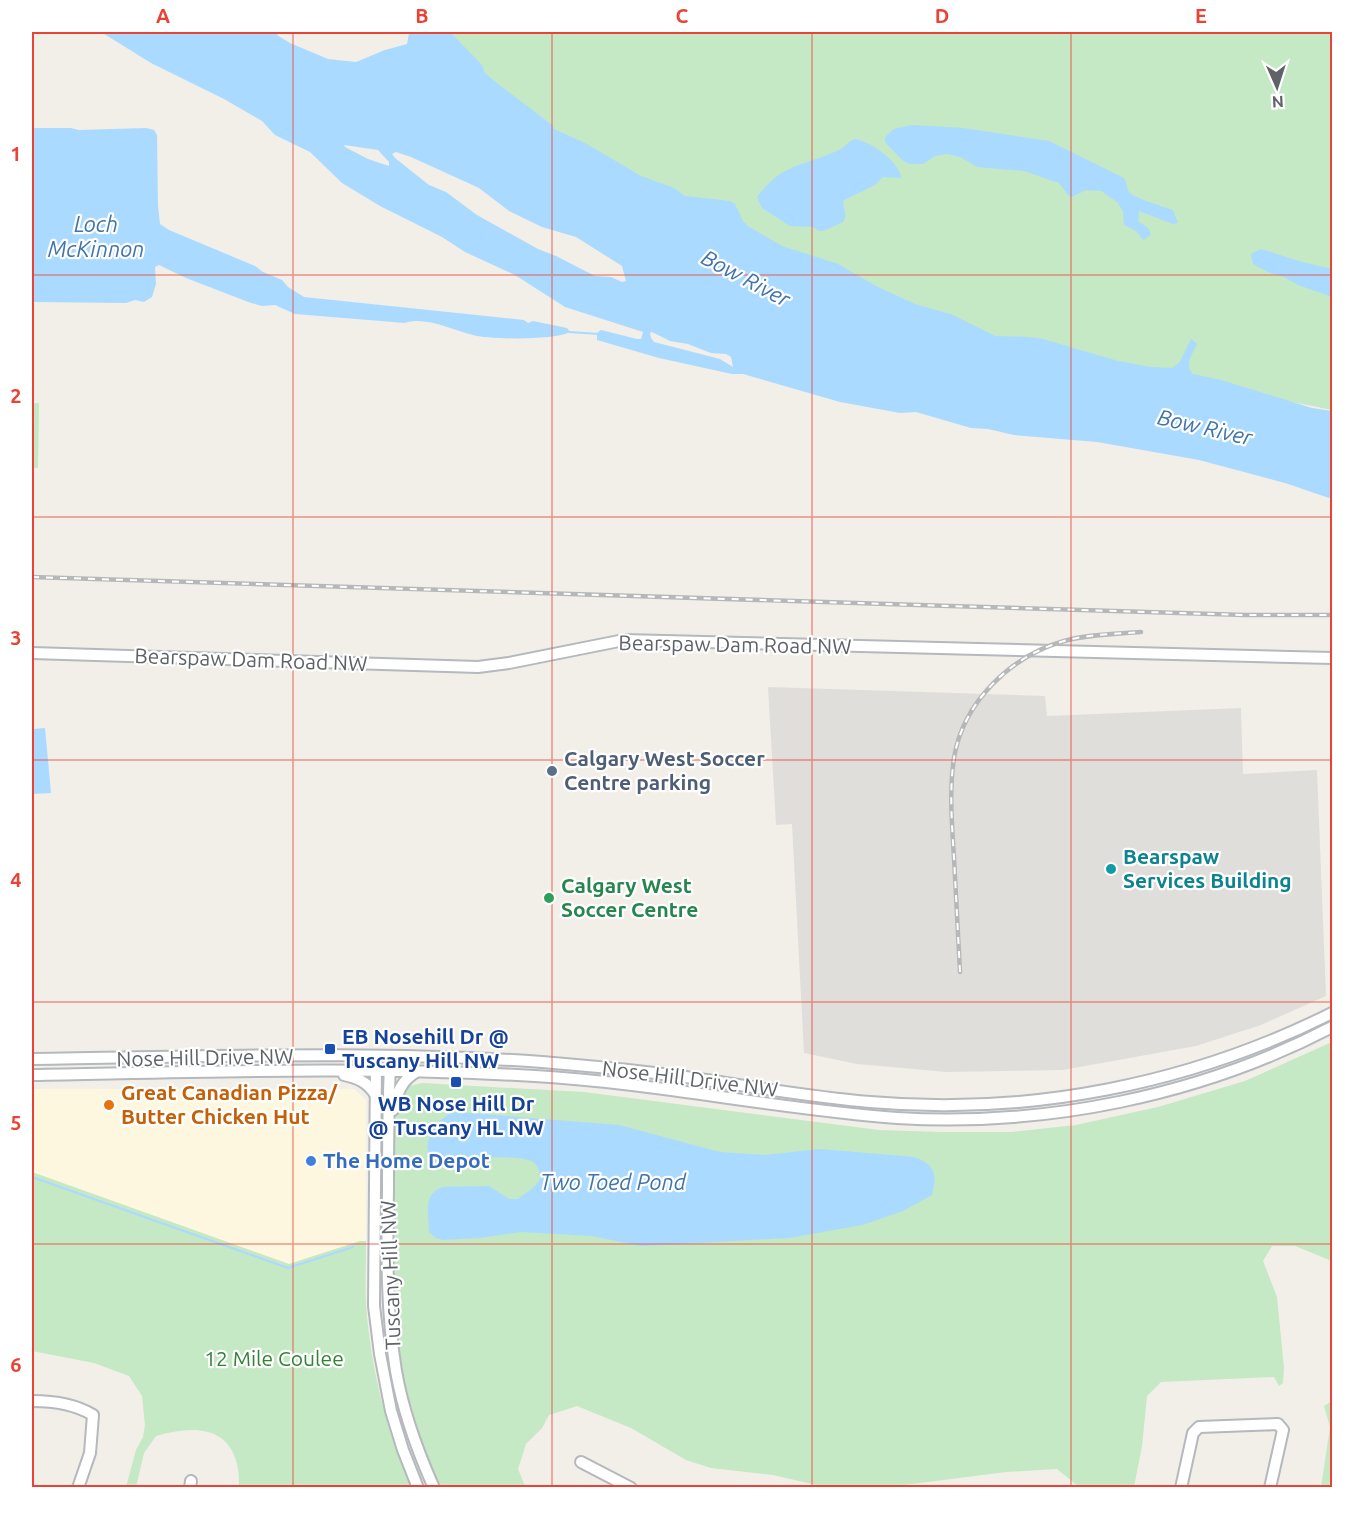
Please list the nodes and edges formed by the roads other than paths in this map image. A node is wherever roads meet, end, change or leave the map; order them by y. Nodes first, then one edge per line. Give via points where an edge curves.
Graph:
1 (32, 653) edge
2 (1332, 658) edge
3 (1332, 1012) edge
4 (1332, 1027) edge
5 (376, 1056) junction
6 (390, 1056) junction
7 (32, 1059) edge
8 (299, 1070) junction
9 (376, 1071) junction
10 (390, 1071) junction
11 (417, 1071) junction
12 (32, 1075) edge
13 (375, 1095) junction
14 (389, 1133) junction
15 (32, 1401) edge
16 (581, 1462) dead end
17 (78, 1488) edge
18 (418, 1488) edge
19 (434, 1488) edge
20 (631, 1488) edge
21 (1181, 1488) edge
22 (1270, 1488) edge

1 - 2 street, Bearspaw Dam Road NW via 478,667 624,640
3 - 6 street, Nose Hill Drive NW via 1260,1046 1161,1078 1072,1096 991,1104 871,1102 581,1065
4 - 11 street, Nose Hill Drive NW via 1254,1063 1155,1094 1083,1108 970,1119 847,1113 581,1079
5 - 6 street, Nose Hill Drive NW
5 - 7 street, Nose Hill Drive NW
5 - 9 street, Tuscany Hill NW
6 - 10 street, Tuscany Hill NW
8 - 9 street, Nose Hill Drive NW
8 - 12 street, Nose Hill Drive NW
8 - 13 street via 355,1077
9 - 10 street, Nose Hill Drive NW
9 - 13 street, Tuscany Hill NW
10 - 11 street, Nose Hill Drive NW
10 - 14 street, Tuscany Hill NW
11 - 14 street via 401,1085
13 - 18 street, Tuscany Hill NW via 374,1306 392,1411
14 - 19 street, Tuscany Hill NW via 387,1278 396,1372
15 - 17 street via 84,1409 93,1415 90,1453
16 - 20 street
21 - 22 street via 1193,1433 1199,1427 1278,1424 1283,1430

